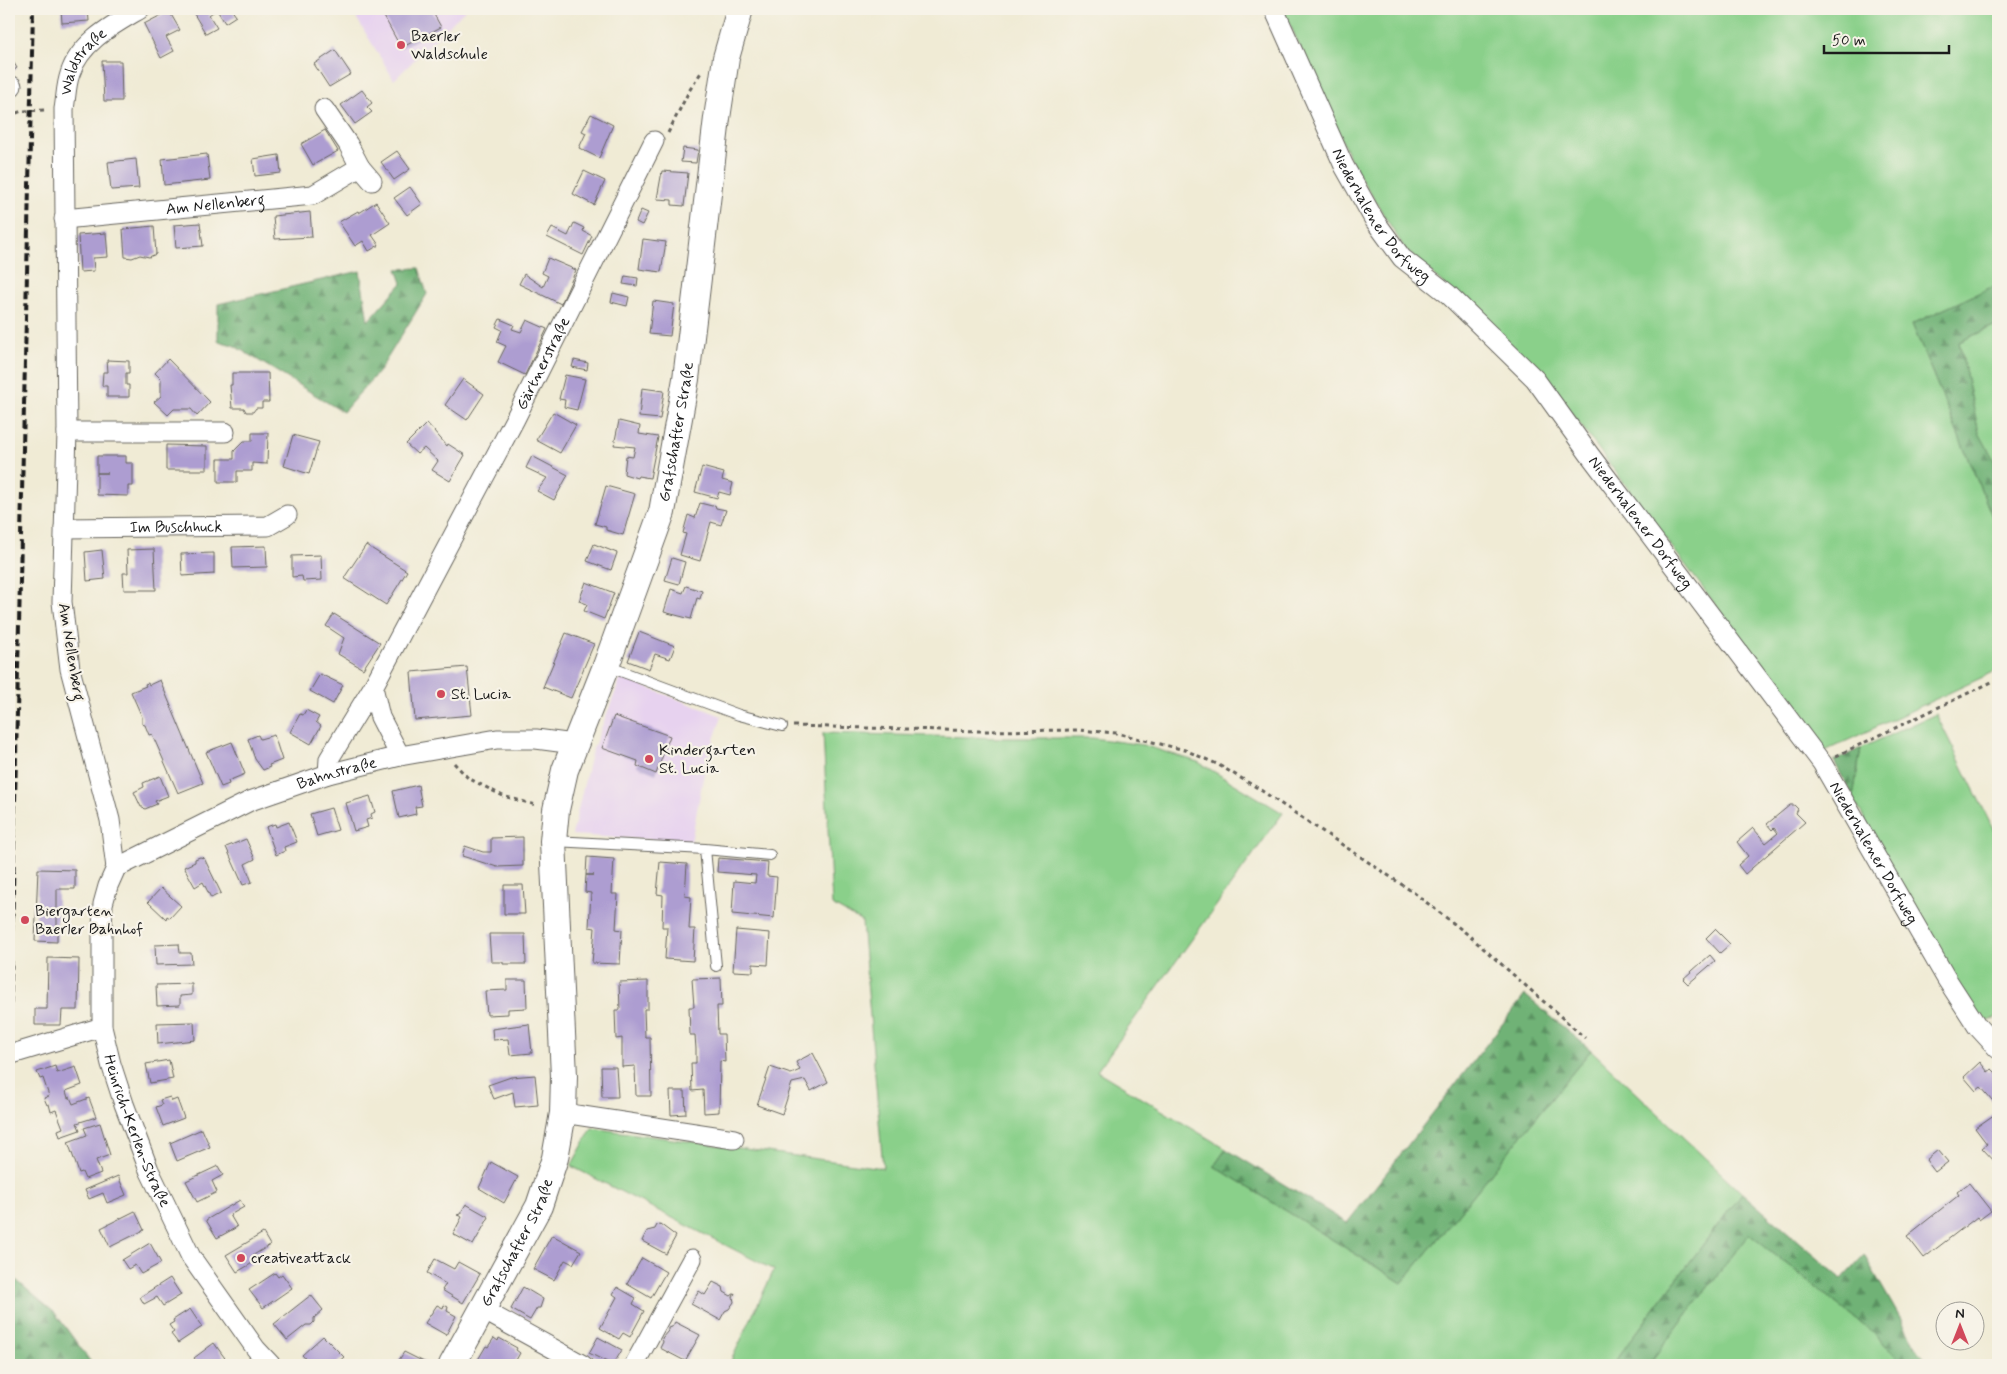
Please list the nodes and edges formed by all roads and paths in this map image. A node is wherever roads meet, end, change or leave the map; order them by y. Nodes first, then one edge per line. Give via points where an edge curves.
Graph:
1 (140, 9) edge
2 (740, 9) edge
3 (1274, 9) edge
4 (726, 58) junction
5 (64, 109) junction
6 (324, 109) dead end
7 (9, 116) edge
8 (654, 142) joint
9 (64, 219) junction
10 (67, 432) junction
11 (225, 432) dead end
12 (287, 515) dead end
13 (64, 528) junction
14 (606, 666) junction
15 (1998, 679) edge
16 (373, 687) junction
17 (782, 726) joint
18 (574, 744) junction
19 (440, 748) junction
20 (400, 756) junction
21 (1822, 763) junction
22 (328, 774) junction
23 (556, 810) junction
24 (553, 841) junction
25 (705, 849) junction
26 (770, 855) dead end
27 (116, 868) junction
28 (716, 966) dead end
29 (102, 1027) junction
30 (1585, 1038) dead end
31 (1998, 1049) edge
32 (9, 1055) edge
33 (563, 1113) junction
34 (734, 1139) dead end
35 (692, 1259) dead end
36 (483, 1310) junction
37 (271, 1365) edge
38 (452, 1365) edge
39 (583, 1365) edge
40 (634, 1365) edge

1 - 5 street, Waldstraße via 102,32 74,63
2 - 4 main road, Grafschafter Straße
3 - 21 street, Niederhalener Dorfweg via 1344,166 1375,221 1402,258 1448,294 1535,379
4 - 8 path via 716,56 708,63 688,92 666,137
4 - 14 main road, Grafschafter Straße via 686,379 662,512
5 - 7 path via 22,111
5 - 9 street, Am Nellenberg
6 - 9 street, Am Nellenberg via 366,174 313,194
8 - 16 street, Gärtnerstraße via 515,419
9 - 10 street, Am Nellenberg
10 - 11 street
10 - 13 street, Am Nellenberg
12 - 13 street, Im Buschhuck via 268,526
13 - 27 street, Am Nellenberg via 62,602 70,669 110,820
14 - 17 lane via 739,715
14 - 18 main road, Grafschafter Straße
15 - 21 path
16 - 20 street via 380,718
16 - 22 street, Gärtnerstraße via 329,759
17 - 30 path via 1078,730 1116,733 1185,750 1217,764 1256,788 1413,892 1466,933
18 - 19 street, Bahnstraße via 536,739 497,739
18 - 23 main road, Grafschafter Straße
19 - 20 street, Bahnstraße
19 - 23 path via 468,778 503,796
20 - 22 street, Bahnstraße
21 - 31 street, Niederhalener Dorfweg via 1946,978 1977,1026
22 - 27 street, Bahnstraße via 250,801
23 - 24 main road, Grafschafter Straße
24 - 25 lane
24 - 33 main road, Grafschafter Straße
25 - 26 lane
25 - 28 lane
27 - 29 street, Heinrich-Kerlen-Straße via 103,904
29 - 32 street
29 - 37 street, Heinrich-Kerlen-Straße via 124,1104 149,1170 191,1256 256,1349
33 - 34 street
33 - 36 main road, Grafschafter Straße via 555,1158 539,1206
35 - 40 street
36 - 38 main road, Grafschafter Straße
36 - 39 street

